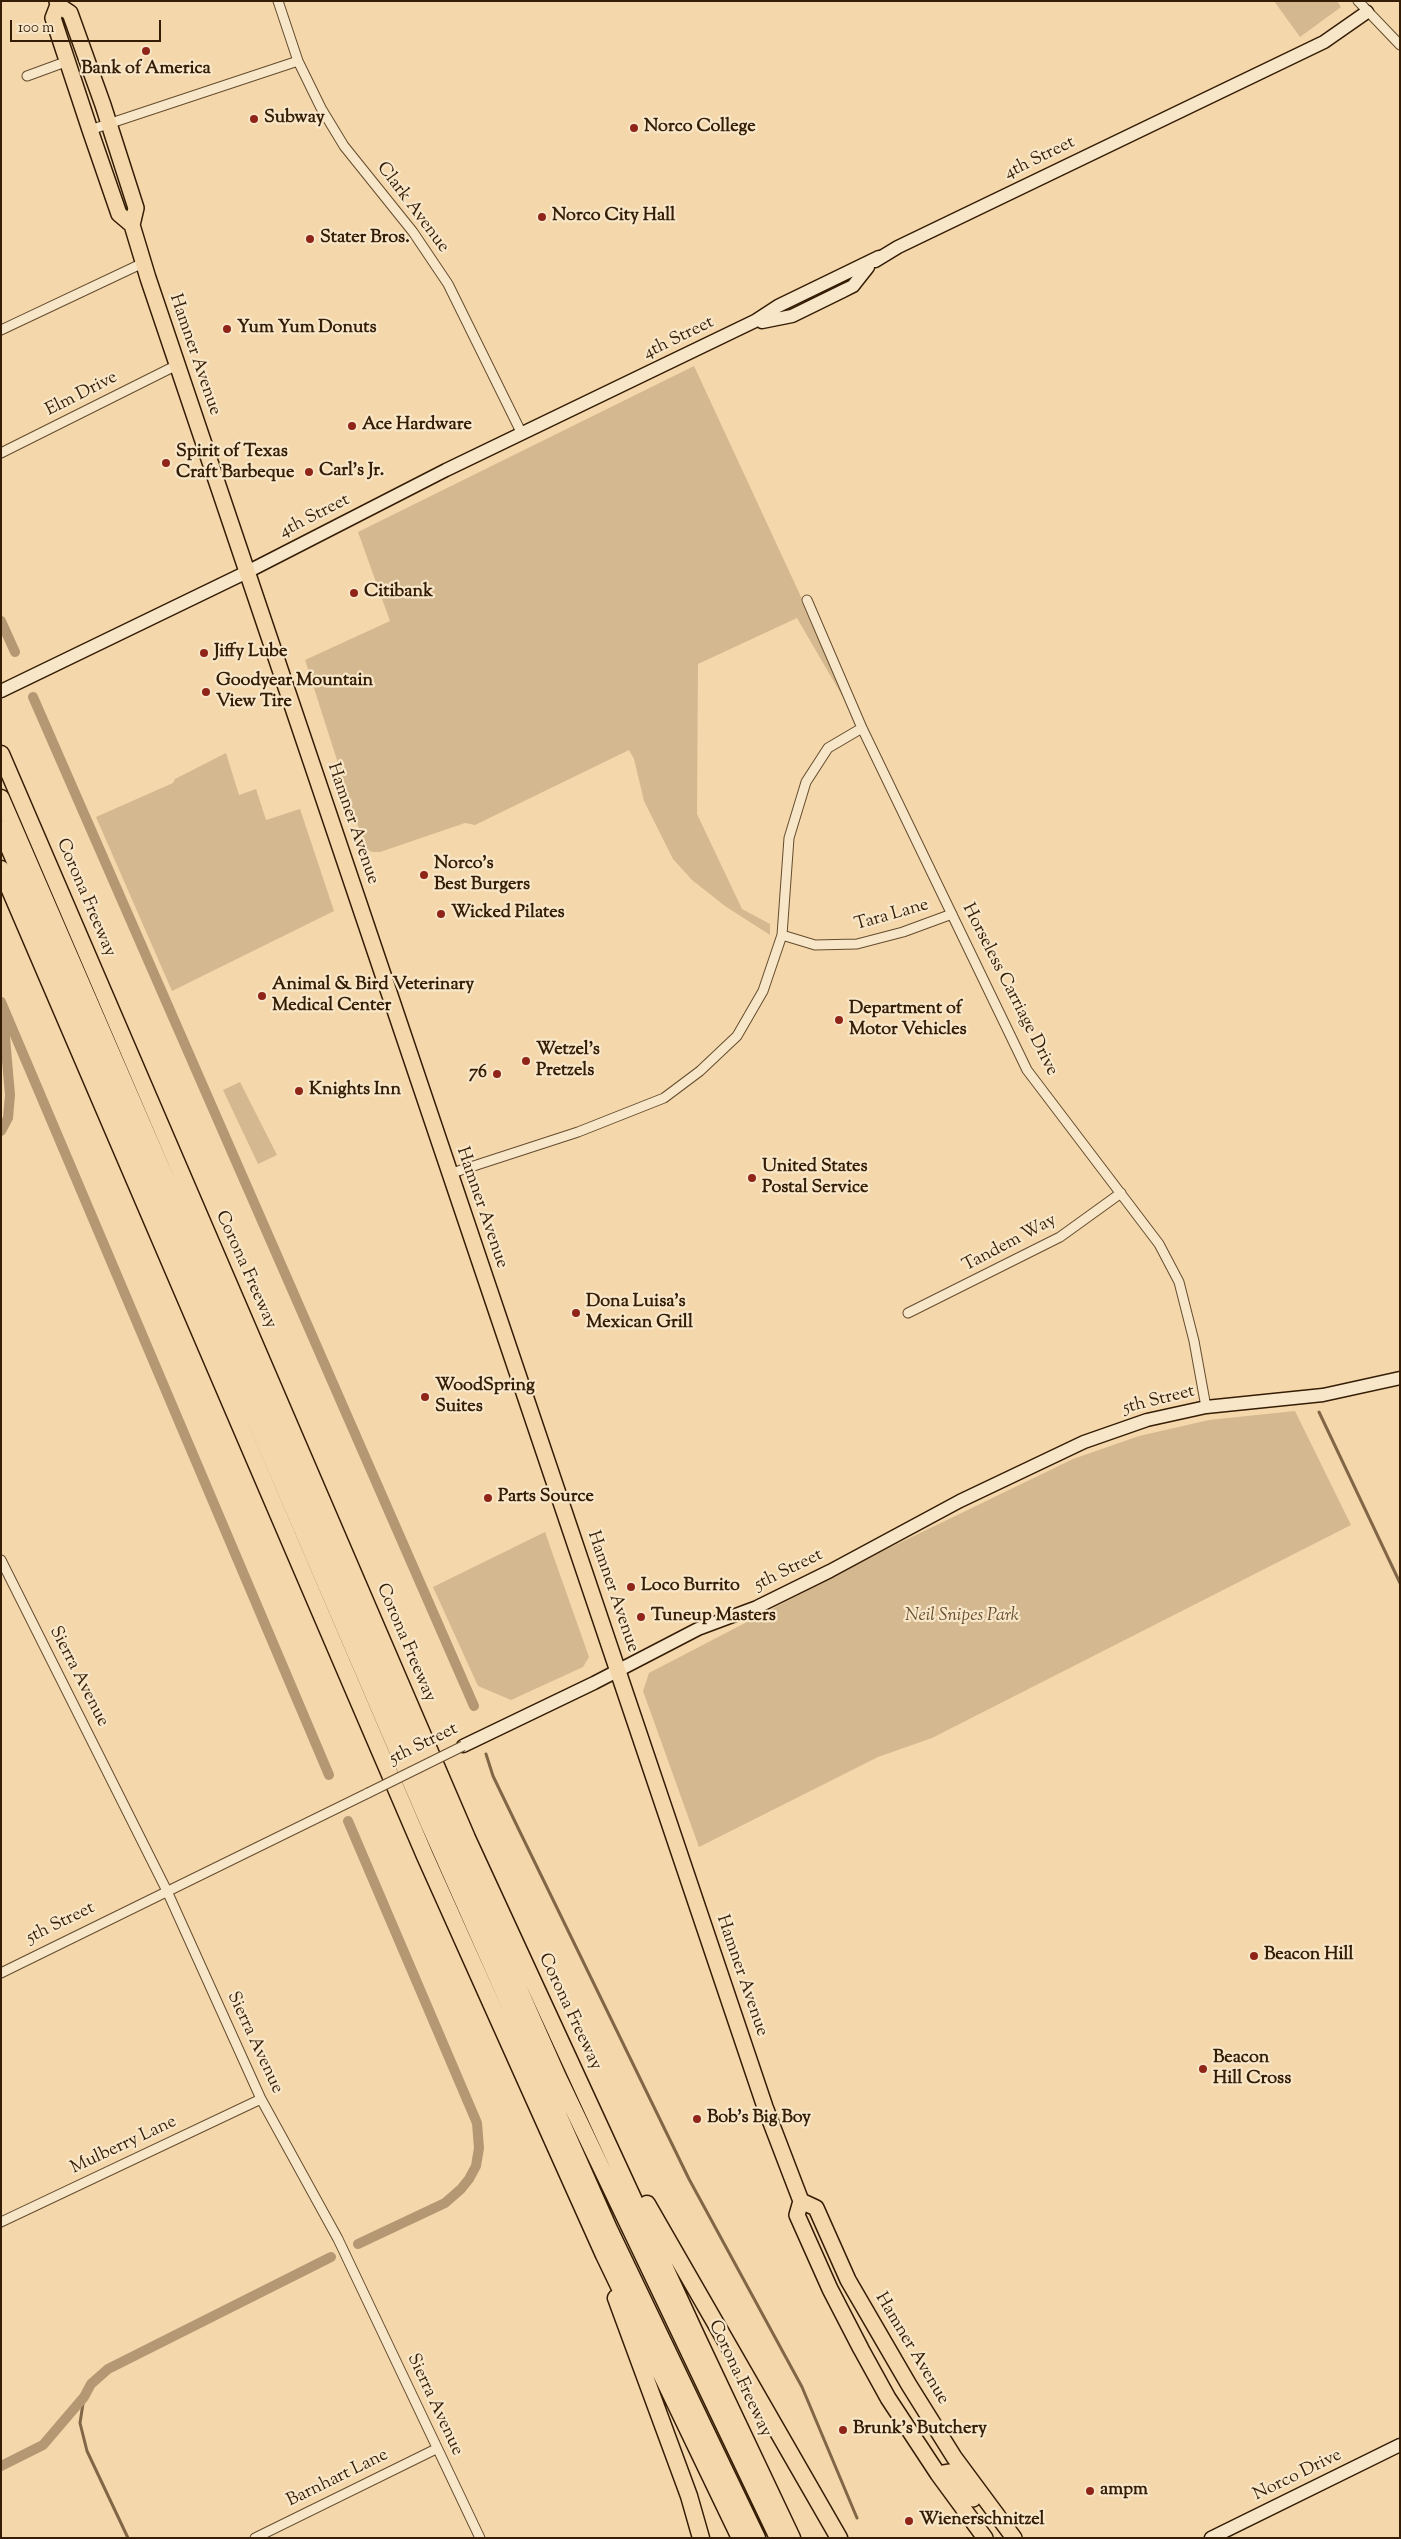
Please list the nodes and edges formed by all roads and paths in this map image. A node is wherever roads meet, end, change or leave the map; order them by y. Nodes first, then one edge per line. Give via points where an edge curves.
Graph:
1 (278, 1) edge
2 (1358, 1) edge
3 (58, 3) edge
4 (1367, 12) junction
5 (1400, 45) edge
6 (68, 61) junction
7 (298, 61) junction
8 (27, 76) dead end
9 (108, 124) junction
10 (90, 130) junction
11 (132, 225) junction
12 (880, 257) junction
13 (143, 263) junction
14 (759, 322) junction
15 (1, 330) edge
16 (177, 365) junction
17 (522, 434) junction
18 (1, 453) edge
19 (248, 572) junction
20 (807, 600) dead end
21 (2, 690) edge
22 (862, 728) junction
23 (1, 754) edge
24 (1, 798) edge
25 (1, 829) edge
26 (1, 869) edge
27 (952, 914) junction
28 (782, 935) junction
29 (163, 1134) junction
30 (123, 1151) junction
31 (449, 1174) junction
32 (1121, 1193) junction
33 (182, 1232) junction
34 (908, 1314) dead end
35 (1400, 1378) edge
36 (1206, 1407) junction
37 (1, 1560) edge
38 (619, 1671) junction
39 (463, 1746) joint
40 (167, 1890) junction
41 (1, 1973) edge
42 (573, 2068) junction
43 (261, 2099) junction
44 (802, 2201) junction
45 (1, 2222) edge
46 (604, 2255) junction
47 (1400, 2446) edge
48 (436, 2449) junction
49 (938, 2474) junction
50 (984, 2500) junction
51 (255, 2538) edge
52 (480, 2538) edge
53 (701, 2538) edge
54 (740, 2538) edge
55 (757, 2538) edge
56 (778, 2538) edge
57 (792, 2538) edge
58 (839, 2538) edge
59 (985, 2538) edge
60 (1014, 2538) edge
61 (1211, 2538) edge

1 - 7 street, Clark Avenue
2 - 4 street
3 - 6 main road, Hamner Avenue via 53,18
3 - 9 main road, Hamner Avenue via 70,13
4 - 5 street
4 - 12 street, 4th Street via 1324,42
6 - 8 street
6 - 10 main road, Hamner Avenue
7 - 9 street
7 - 17 street, Clark Avenue via 344,146 413,232 448,284
9 - 10 street
9 - 11 main road, Hamner Avenue via 136,208
10 - 11 main road, Hamner Avenue via 119,214
11 - 13 main road, Hamner Avenue
12 - 14 street via 778,306
12 - 14 street, 4th Street via 853,286 792,316
13 - 15 street
13 - 16 main road, Hamner Avenue
14 - 17 street, 4th Street
16 - 18 street, Elm Drive
16 - 19 main road, Hamner Avenue
17 - 19 street, 4th Street
19 - 21 street, 4th Street
19 - 31 main road, Hamner Avenue
20 - 22 street, Horseless Carriage Drive
22 - 27 street, Horseless Carriage Drive
22 - 28 street via 828,748 806,782 788,838
23 - 29 highway, Corona Freeway
24 - 33 highway
25 - 33 highway
26 - 30 highway
27 - 28 street, Tara Lane via 857,944 815,945
27 - 32 street, Horseless Carriage Drive via 1028,1071
28 - 31 street via 763,991 737,1036 700,1071 664,1098 578,1132
29 - 33 highway
29 - 42 highway, Corona Freeway via 466,1838
30 - 33 highway
30 - 46 highway via 425,1856
31 - 38 main road, Hamner Avenue
32 - 34 street, Tandem Way via 1060,1237
32 - 36 street, Horseless Carriage Drive via 1159,1244 1179,1282
33 - 55 highway via 425,1815 609,2229
33 - 56 highway via 558,2077
35 - 36 street, 5th Street via 1323,1394
36 - 38 street, 5th Street via 1147,1420 1084,1442 960,1501 758,1607 698,1629
37 - 40 street, Sierra Avenue
38 - 39 street, 5th Street
38 - 44 main road, Hamner Avenue via 765,2107
39 - 40 street, 5th Street, bridge
40 - 41 street, 5th Street
40 - 43 street, Sierra Avenue
42 - 57 highway, Corona Freeway
42 - 58 highway via 672,2252
43 - 45 street, Mulberry Lane
43 - 48 street, Sierra Avenue via 338,2239
44 - 49 main road, Hamner Avenue via 797,2215 830,2289 888,2398
44 - 50 main road, Hamner Avenue via 816,2208 853,2288 909,2385
46 - 53 highway via 621,2317 689,2496
46 - 54 highway
47 - 61 street, Norco Drive
48 - 51 street, Barnhart Lane
48 - 52 street, Sierra Avenue
49 - 50 main road via 950,2472 973,2500
49 - 59 main road, Hamner Avenue
50 - 60 main road, Hamner Avenue

